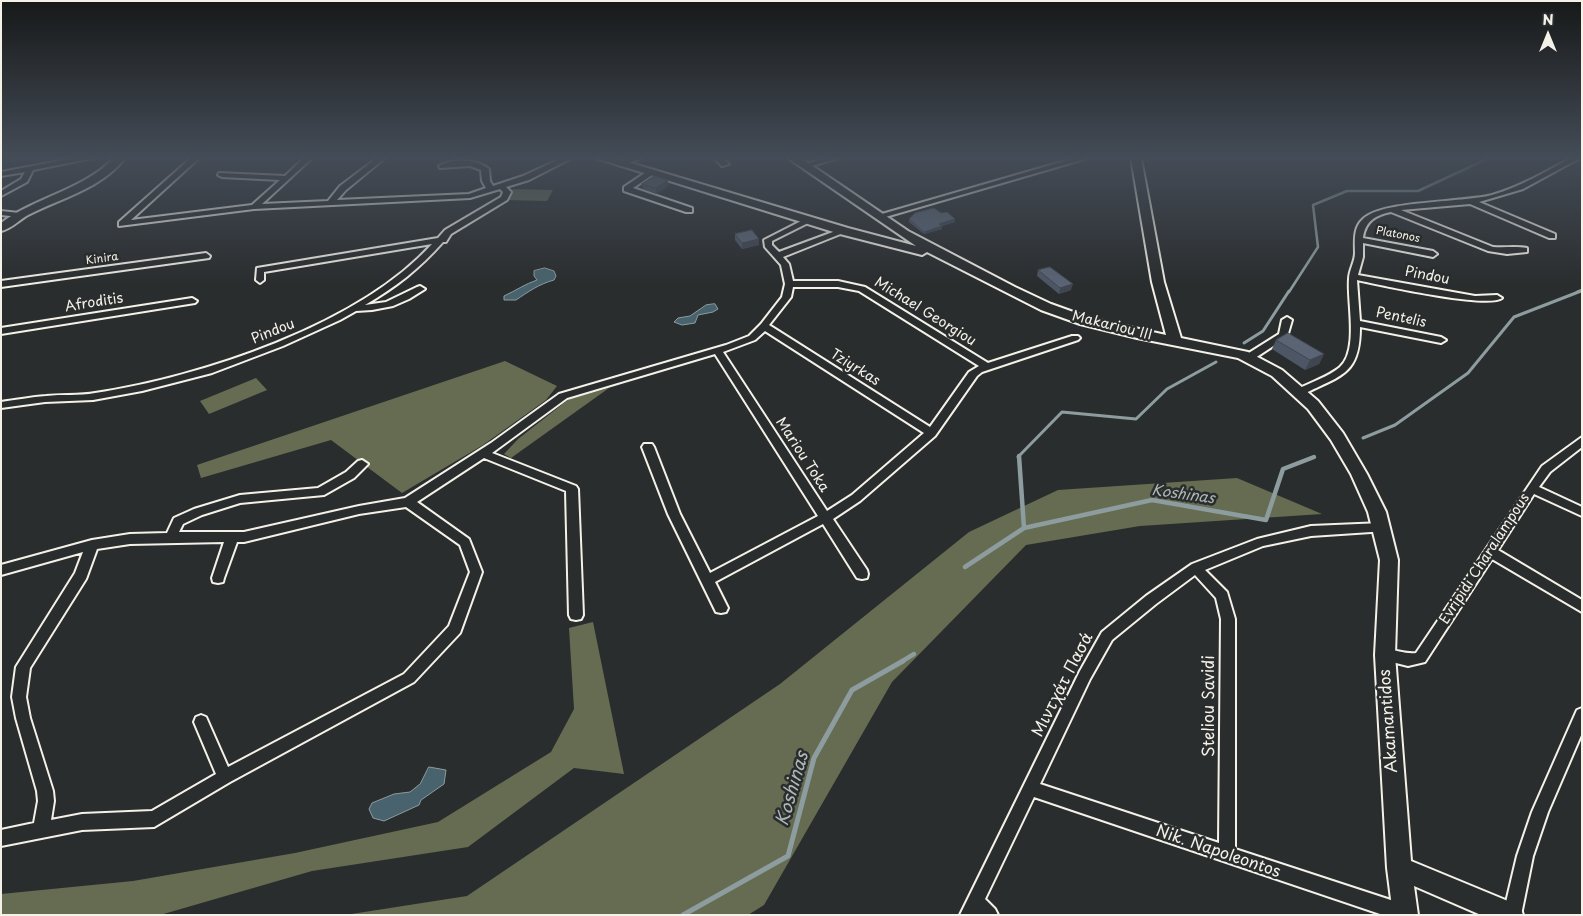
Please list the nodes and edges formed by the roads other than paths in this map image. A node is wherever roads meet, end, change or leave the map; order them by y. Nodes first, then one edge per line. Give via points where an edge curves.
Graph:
1 (49, 201) edge
2 (148, 201) edge
3 (261, 201) edge
4 (364, 201) edge
5 (499, 201) edge
6 (662, 201) edge
7 (743, 201) edge
8 (856, 201) edge
9 (933, 201) edge
10 (1144, 201) edge
11 (1475, 201) edge
12 (331, 202) joint
13 (1470, 202) junction
14 (254, 207) junction
15 (1393, 209) junction
16 (689, 210) dead end
17 (1, 213) edge
18 (19, 215) junction
19 (879, 216) junction
20 (807, 220) junction
21 (1, 228) edge
22 (844, 231) junction
23 (904, 234) junction
24 (1552, 236) dead end
25 (1358, 239) junction
26 (443, 240) junction
27 (881, 240) junction
28 (1524, 250) dead end
29 (1433, 254) dead end
30 (206, 256) dead end
31 (777, 256) junction
32 (941, 256) junction
33 (1352, 276) junction
34 (260, 280) dead end
35 (1, 284) edge
36 (788, 284) junction
37 (420, 289) dead end
38 (1497, 298) dead end
39 (192, 302) dead end
40 (355, 308) junction
41 (1168, 318) junction
42 (1287, 320) dead end
43 (1356, 323) junction
44 (764, 326) junction
45 (1, 331) edge
46 (1137, 334) junction
47 (1075, 338) dead end
48 (1441, 340) dead end
49 (1175, 341) junction
50 (1216, 348) junction
51 (718, 351) junction
52 (1248, 358) junction
53 (985, 366) junction
54 (1300, 392) junction
55 (1, 405) edge
56 (931, 433) junction
57 (1582, 441) edge
58 (648, 447) dead end
59 (484, 454) junction
60 (362, 464) dead end
61 (1532, 488) junction
62 (408, 502) junction
63 (1582, 512) edge
64 (825, 518) junction
65 (1382, 528) junction
66 (171, 537) junction
67 (232, 537) junction
68 (92, 545) junction
69 (1492, 552) junction
70 (1196, 568) junction
71 (1, 570) edge
72 (862, 574) dead end
73 (218, 578) dead end
74 (708, 580) junction
75 (1582, 607) edge
76 (721, 608) dead end
77 (576, 615) dead end
78 (1385, 655) junction
79 (1582, 715) edge
80 (201, 722) dead end
81 (225, 776) junction
82 (1030, 788) junction
83 (41, 831) junction
84 (1, 838) edge
85 (1227, 855) junction
86 (1399, 868) junction
87 (972, 908) edge
88 (989, 915) edge
89 (1406, 915) edge
90 (1511, 915) edge

1 - 18 main road
2 - 14 street via 122,224
3 - 14 street
4 - 12 street
5 - 26 street, Pindou via 448,232
6 - 16 street
7 - 20 main road
8 - 19 main road, Makariou III
9 - 19 street
10 - 41 main road
11 - 13 street
12 - 14 street
13 - 15 street
13 - 24 street
15 - 25 street via 1367,218 1362,223
15 - 28 street via 1491,250
17 - 18 street
18 - 21 main road
19 - 23 main road, Makariou III
20 - 22 main road
20 - 31 street via 768,240
22 - 27 main road
22 - 31 street
23 - 27 main road
23 - 32 main road, Makariou III
25 - 29 street, Platonos
25 - 33 street via 1359,257
26 - 34 street via 260,270
26 - 40 street, Pindou via 403,277
27 - 32 main road
30 - 35 street, Kinira
31 - 36 street via 785,264
32 - 46 main road, Makariou III via 1046,307
33 - 38 street, Pindou via 1475,299
33 - 43 street
36 - 44 street via 786,297
36 - 53 street, Michael Georgiou via 838,284 862,289
37 - 40 street via 387,304
39 - 45 street, Afroditis
40 - 55 street, Pindou via 280,344 188,377 107,395
41 - 46 main road via 1159,332
41 - 49 main road
41 - 50 main road via 1180,330
42 - 52 street via 1284,335
43 - 48 street, Pentelis
43 - 54 street via 1348,366
44 - 51 street via 752,338
44 - 56 street, Tziyrkas
46 - 49 main road, Makariou III
47 - 53 street
49 - 50 main road, Makariou III
50 - 52 main road, Makariou III
51 - 59 street via 563,396
51 - 64 street, Mariou Toka
52 - 54 main road, Makariou III via 1277,373
53 - 56 street via 973,374
54 - 65 main road, Makariou III via 1320,413 1359,474
56 - 64 street via 856,498
57 - 61 street, Evripidi Charalampous via 1546,469
58 - 74 street via 674,514
59 - 62 street
59 - 77 street via 572,489
60 - 66 street via 320,492 240,499 198,512 178,521
61 - 63 street
61 - 69 street, Evripidi Charalampous
62 - 67 street
62 - 81 street via 465,542 476,572 455,629 409,678
64 - 72 street, Mariou Toka
64 - 74 street
65 - 70 street, Μιντχάτ Πασά via 1310,531 1260,542
65 - 78 main road, Akamantidos via 1389,560
66 - 67 street
66 - 68 street
67 - 73 street
68 - 71 street
68 - 83 street via 81,575 23,667 19,697 46,800
69 - 75 street
69 - 78 street, Evripidi Charalampous via 1420,658 1408,660
70 - 82 street, Μιντχάτ Πασά via 1107,636
70 - 85 street, Steliou Savidi via 1222,596 1228,619
74 - 76 street
78 - 86 main road, Akamantidos
79 - 90 street via 1540,812 1525,856
80 - 81 street
81 - 83 street via 154,819 82,822
82 - 85 street, Nik. Napoleontos
82 - 87 street, Μιντχάτ Πασά
83 - 84 street
85 - 89 street, Nik. Napoleontos
86 - 89 main road, Akamantidos
86 - 90 main road
87 - 88 street

